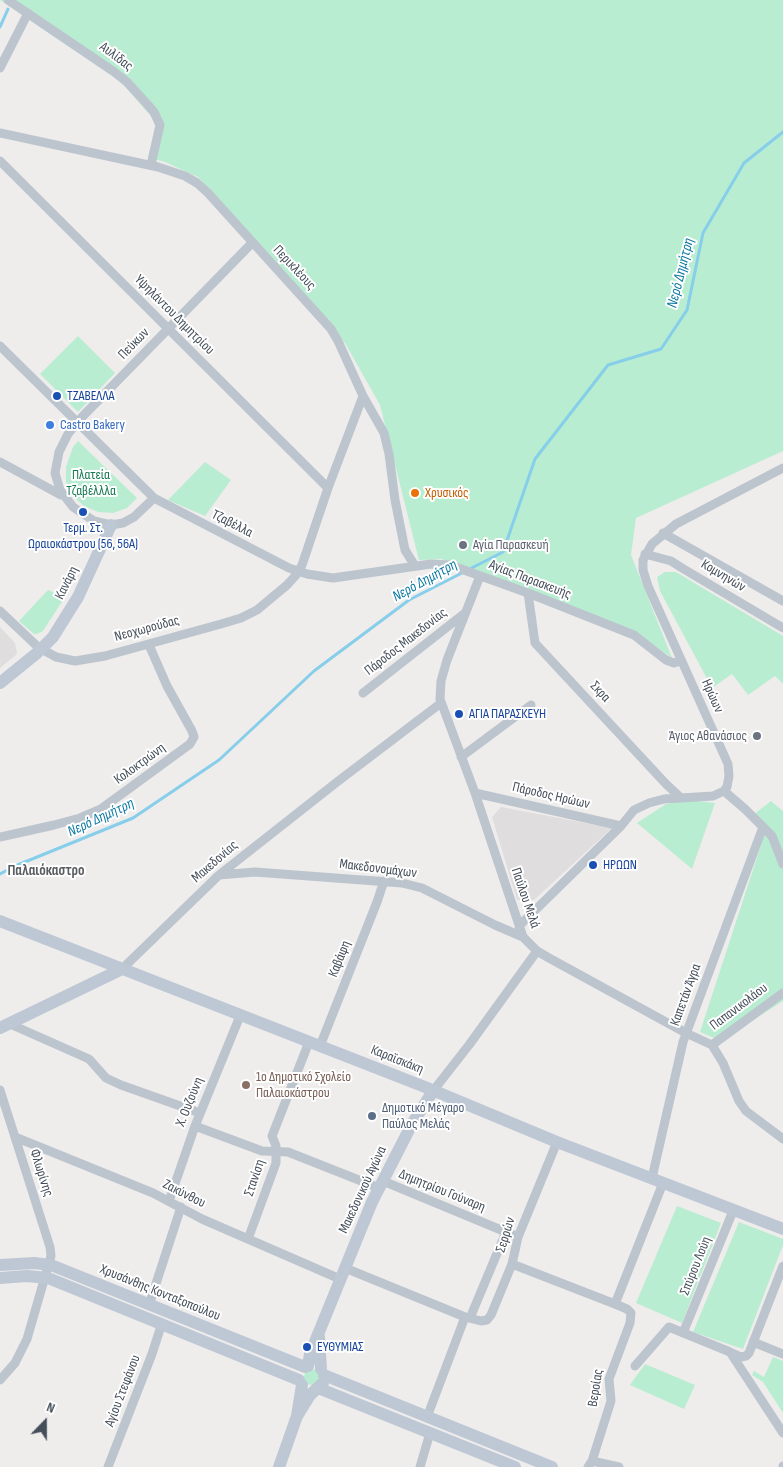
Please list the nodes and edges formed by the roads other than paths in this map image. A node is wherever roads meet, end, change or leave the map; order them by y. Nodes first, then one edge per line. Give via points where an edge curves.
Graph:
1 (8, 0) edge
2 (28, 13) junction
3 (0, 68) edge
4 (0, 133) edge
5 (0, 161) edge
6 (151, 166) junction
7 (252, 243) junction
8 (169, 329) junction
9 (0, 346) edge
10 (363, 396) junction
11 (77, 422) junction
12 (0, 462) edge
13 (783, 468) edge
14 (328, 488) junction
15 (63, 495) junction
16 (154, 498) junction
17 (111, 525) junction
18 (663, 533) junction
19 (645, 554) junction
20 (415, 566) junction
21 (298, 572) junction
22 (480, 576) junction
23 (528, 593) junction
24 (783, 602) edge
25 (0, 611) edge
26 (465, 613) junction
27 (783, 628) edge
28 (148, 645) junction
29 (41, 650) junction
30 (681, 661) junction
31 (0, 683) edge
32 (363, 693) dead end
33 (441, 703) junction
34 (531, 705) dead end
35 (462, 756) junction
36 (724, 791) junction
37 (475, 793) junction
38 (680, 797) junction
39 (621, 826) junction
40 (763, 828) junction
41 (0, 837) edge
42 (783, 864) edge
43 (219, 875) junction
44 (384, 881) junction
45 (0, 921) edge
46 (519, 926) junction
47 (523, 937) junction
48 (537, 951) junction
49 (122, 969) junction
50 (783, 993) edge
51 (240, 1016) junction
52 (5, 1026) edge
53 (686, 1033) junction
54 (315, 1044) junction
55 (712, 1045) junction
56 (0, 1090) edge
57 (434, 1091) junction
58 (200, 1113) junction
59 (195, 1126) junction
60 (15, 1137) junction
61 (783, 1139) edge
62 (557, 1142) junction
63 (276, 1152) junction
64 (657, 1181) junction
65 (381, 1185) junction
66 (170, 1201) junction
67 (181, 1207) junction
68 (733, 1211) junction
69 (783, 1228) edge
70 (506, 1232) junction
71 (518, 1237) junction
72 (248, 1239) junction
73 (512, 1264) junction
74 (0, 1265) edge
75 (783, 1266) edge
76 (47, 1271) junction
77 (342, 1273) junction
78 (0, 1278) edge
79 (615, 1304) junction
80 (149, 1305) junction
81 (468, 1318) junction
82 (162, 1323) junction
83 (684, 1333) junction
84 (753, 1342) junction
85 (730, 1352) junction
86 (783, 1354) edge
87 (635, 1366) dead end
88 (314, 1369) junction
89 (0, 1380) edge
90 (301, 1382) junction
91 (317, 1389) junction
92 (297, 1416) junction
93 (427, 1417) junction
94 (430, 1433) junction
95 (783, 1434) edge
96 (590, 1464) edge
97 (108, 1467) edge
98 (279, 1467) edge
99 (420, 1467) edge
100 (515, 1467) edge
101 (552, 1467) edge
102 (619, 1467) edge

1 - 2 street, Αυλίδας
2 - 3 street
2 - 6 street, Αυλίδας via 113,71 154,112 160,125
4 - 6 street, Περικλέους
5 - 8 street, Υψηλάντου Δημητρίου
6 - 7 street, Περικλέους via 180,174 197,183
7 - 8 street, Πεύκων
7 - 10 street, Περικλέους via 331,329
8 - 11 street, Πεύκων
8 - 14 street, Υψηλάντου Δημητρίου
9 - 11 street, Τζαβέλλα
10 - 14 street
10 - 20 street, Περικλέους via 384,433 405,550
11 - 15 street via 57,459 56,480
11 - 16 street, Τζαβέλλα
12 - 15 street
13 - 18 street via 686,517
14 - 21 street
15 - 17 street via 73,507 94,521
16 - 17 street via 130,520
16 - 21 street, Τζαβέλλα
17 - 29 street, Κανάρη via 73,606
18 - 19 street
18 - 24 street
19 - 27 street, Κομνηνών via 682,568
19 - 30 street, Ηρώων via 642,566 645,578
20 - 21 street, Αγίας Παρασκευής via 333,578
20 - 22 street, Αγίας Παρασκευής via 444,564
21 - 28 street, Νεοχωρούδας via 271,600 250,614
22 - 23 street, Αγίας Παρασκευής
22 - 26 street, Παύλου Μελά
23 - 30 street, Αγίας Παρασκευής via 634,635 670,662
23 - 38 street, Σκρα via 535,643
25 - 29 street, Νεοχωρούδας
26 - 32 street, Πάροδος Μακεδονίας
26 - 33 street, Παύλου Μελά via 441,681
28 - 29 street, Νεοχωρούδας via 75,661 60,659
28 - 41 street, Κολοκτρώνη via 166,686 192,731 194,738 190,744 101,809 80,818
29 - 31 street
30 - 36 street, Ηρώων via 728,764 729,776
33 - 35 street, Παύλου Μελά
33 - 43 street, Μακεδονίας
34 - 35 street
35 - 37 street, Παύλου Μελά
36 - 38 street via 713,796
36 - 40 street
37 - 39 street, Πάροδος Ηρώων
37 - 46 street, Παύλου Μελά
38 - 39 street via 634,810
39 - 46 street
40 - 42 street via 772,836
40 - 53 street, Καπετάν Άγρα
43 - 44 street, Μακεδονομάχων via 254,872
43 - 49 street, Μακεδονίας
44 - 47 street, Μακεδονομάχων via 422,888
44 - 54 street, Καβάφη
45 - 49 street, Καραϊσκάκη
46 - 47 street, Παύλου Μελά
47 - 48 street, Παύλου Μελά
48 - 53 street, Παύλου Μελά
48 - 57 street, Μακεδονικού Αγώνα
49 - 51 street, Καραϊσκάκη
49 - 52 street, Μακεδονίας
50 - 55 street, Παπανικολάου
51 - 54 street, Καραϊσκάκη
51 - 58 street, Χ. Ουζούνη
52 - 58 street via 89,1059 106,1078 121,1085
53 - 55 street, Παύλου Μελά
53 - 64 street, Καπετάν Άγρα
54 - 57 street, Καραϊσκάκη
54 - 63 street, Στανίση via 272,1136
55 - 61 street via 746,1111
56 - 60 street, Φλωρίνης
57 - 62 street, Καραϊσκάκη
57 - 65 street, Μακεδονικού Αγώνα via 417,1114
58 - 59 street, Χ. Ουζούνη
59 - 63 street, Δημητρίου Γούναρη via 262,1152
59 - 66 street, Χ. Ουζούνη
60 - 66 street, Ζακύνθου
60 - 76 street, Φλωρίνης via 50,1247
62 - 64 street, Καραϊσκάκη
62 - 71 street, Σερρών
63 - 65 street, Δημητρίου Γούναρη via 288,1152
63 - 72 street, Στανίση via 276,1163
64 - 68 street, Καραϊσκάκη
64 - 79 street, Καπετάν Άγρα
65 - 70 street, Δημητρίου Γούναρη
65 - 77 street, Μακεδονικού Αγώνα
66 - 67 street, Ζακύνθου
67 - 72 street, Ζακύνθου
67 - 80 street
68 - 69 street, Καραϊσκάκη
68 - 83 street, Σπύρου Λούη
70 - 71 street, Δημητρίου Γούναρη
70 - 81 street, Σερρών
71 - 73 street, Σερρών
72 - 77 street, Ζακύνθου
73 - 79 street
73 - 81 street, Σερρών via 489,1318 484,1321
74 - 76 street, Χρυσάνθης Κονταξοπούλου via 28,1263
75 - 84 street
76 - 78 street, Χρυσάνθης Κονταξοπούλου
76 - 80 street, Χρυσάνθης Κονταξοπούλου
76 - 82 street, Χρυσάνθης Κονταξοπούλου
76 - 89 street, Φλωρίνης via 24,1346 11,1369
77 - 81 street, Ζακύνθου
77 - 88 street, Μακεδονικού Αγώνα via 310,1354
79 - 96 street, Βεροίας via 631,1313 630,1323 609,1379 610,1401
80 - 88 street, Χρυσάνθης Κονταξοπούλου
81 - 93 street, Σερρών
82 - 90 street, Χρυσάνθης Κονταξοπούλου
82 - 97 street, Αγίου Στεφάνου
83 - 85 street
83 - 87 street via 669,1327
84 - 85 street via 746,1356
84 - 86 street
85 - 95 street
88 - 90 street via 300,1372
88 - 91 street via 323,1383
88 - 93 street, Χρυσάνθης Κονταξοπούλου
90 - 91 street via 308,1390
90 - 92 street
91 - 92 street
91 - 94 street
92 - 98 street
93 - 101 street, Χρυσάνθης Κονταξοπούλου
94 - 99 street
94 - 100 street
96 - 102 street

